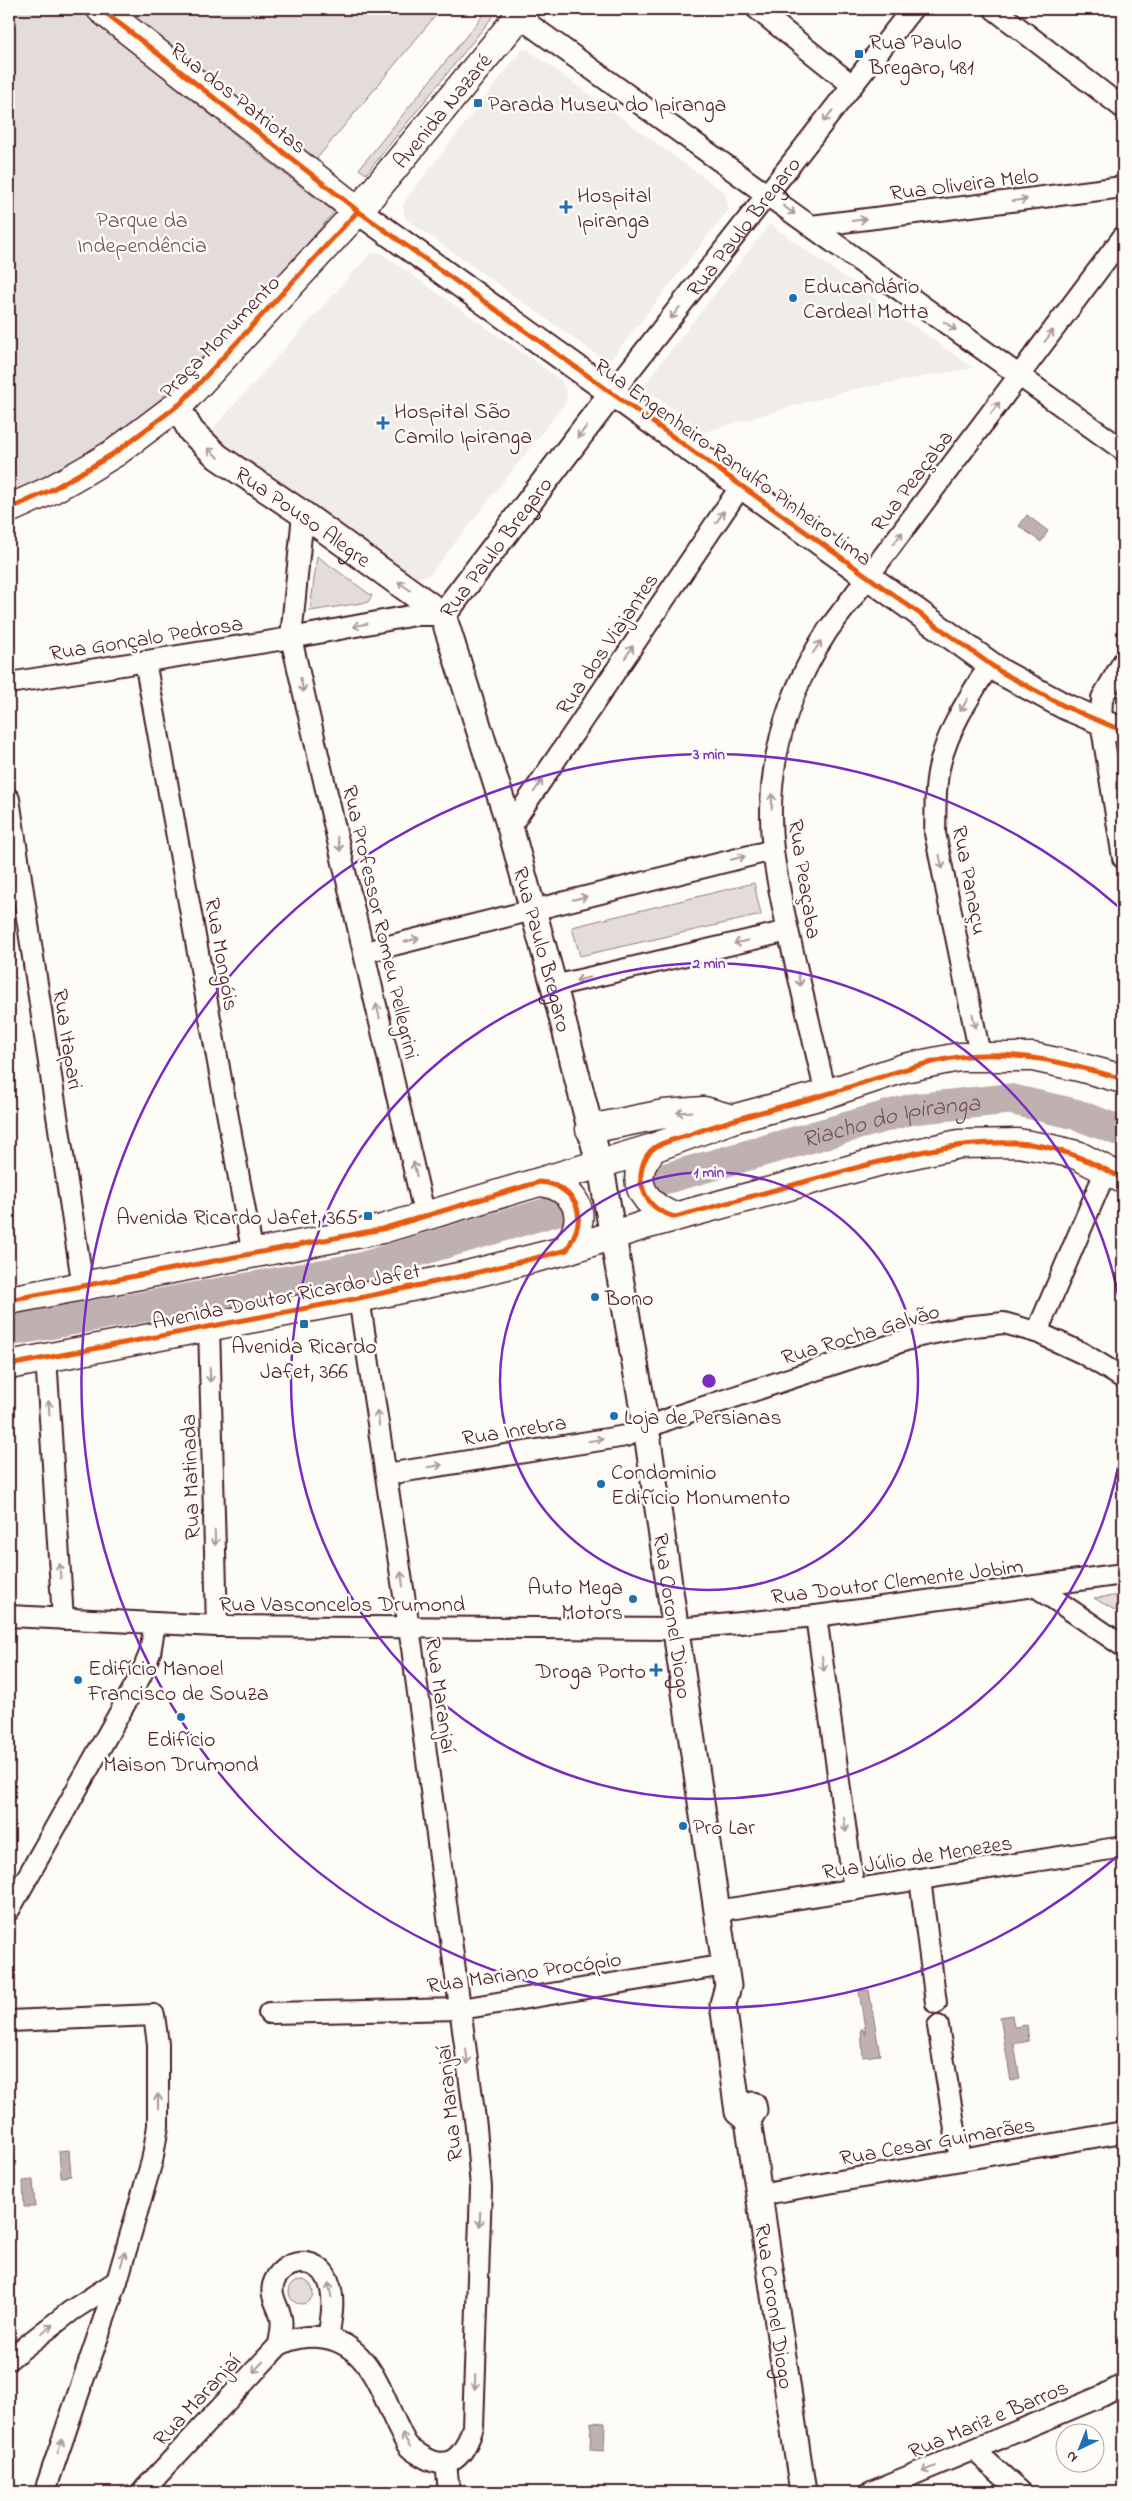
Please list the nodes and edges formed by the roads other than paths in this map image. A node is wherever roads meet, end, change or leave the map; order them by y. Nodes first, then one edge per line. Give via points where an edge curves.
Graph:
1 (101, 9) edge
2 (757, 9) edge
3 (912, 9) edge
4 (994, 9) edge
5 (522, 13) edge
6 (852, 85) junction
7 (1123, 108) edge
8 (1123, 187) edge
9 (767, 194) junction
10 (358, 211) junction
11 (811, 226) junction
12 (1123, 237) edge
13 (1020, 375) junction
14 (612, 393) junction
15 (177, 406) junction
16 (1123, 450) edge
17 (741, 486) junction
18 (9, 509) edge
19 (303, 514) junction
20 (868, 576) junction
21 (443, 615) junction
22 (291, 638) junction
23 (145, 661) junction
24 (1123, 662) edge
25 (990, 664) junction
26 (9, 683) edge
27 (1112, 726) edge
28 (9, 800) edge
29 (510, 827) junction
30 (773, 850) junction
31 (1123, 858) edge
32 (533, 910) junction
33 (788, 932) junction
34 (365, 952) junction
35 (554, 986) junction
36 (980, 1056) junction
37 (1123, 1079) edge
38 (826, 1094) junction
39 (732, 1119) junction
40 (590, 1130) junction
41 (653, 1148) junction
42 (600, 1164) junction
43 (1115, 1174) edge
44 (539, 1182) junction
45 (425, 1217) junction
46 (675, 1217) junction
47 (612, 1226) junction
48 (567, 1250) junction
49 (253, 1255) junction
50 (83, 1287) junction
51 (359, 1298) junction
52 (9, 1300) edge
53 (209, 1326) junction
54 (1036, 1332) junction
55 (46, 1357) junction
56 (9, 1365) edge
57 (1123, 1378) edge
58 (646, 1427) junction
59 (387, 1474) junction
60 (1123, 1574) edge
61 (1035, 1586) junction
62 (9, 1616) edge
63 (816, 1616) junction
64 (63, 1619) junction
65 (155, 1623) junction
66 (217, 1626) junction
67 (409, 1627) junction
68 (676, 1630) junction
69 (1123, 1646) edge
70 (1123, 1847) edge
71 (920, 1879) junction
72 (854, 1890) junction
73 (9, 1910) edge
74 (717, 1912) junction
75 (727, 1976) junction
76 (936, 2003) dead end
77 (461, 2009) junction
78 (269, 2013) dead end
79 (9, 2021) edge
80 (938, 2026) dead end
81 (1123, 2132) edge
82 (960, 2160) junction
83 (759, 2195) junction
84 (117, 2281) junction
85 (328, 2338) junction
86 (279, 2345) junction
87 (9, 2359) edge
88 (1123, 2385) edge
89 (974, 2450) junction
90 (446, 2463) junction
91 (800, 2465) junction
92 (48, 2492) edge
93 (142, 2492) edge
94 (449, 2492) edge
95 (788, 2492) edge
96 (803, 2492) edge
97 (871, 2492) edge
98 (1021, 2492) edge

1 - 10 main road, Rua dos Patriotas
2 - 6 street
3 - 6 street, Rua Paulo Bregaro
4 - 7 street
5 - 9 street
5 - 10 main road, Avenida Nazaré
6 -> 9 street, Rua Paulo Bregaro
11 -> 8 street, Rua Oliveira Melo
9 -> 11 street
9 -> 14 street, Rua Paulo Bregaro
10 - 14 street, Rua Engenheiro Ranulfo Pinheiro Lima
10 - 15 main road, Praça Monumento
11 -> 13 street
13 -> 12 street, Rua Peaçaba
13 - 16 street
20 -> 13 street, Rua Peaçaba
14 - 17 street, Rua Engenheiro Ranulfo Pinheiro Lima
14 -> 21 street, Rua Paulo Bregaro
15 - 18 main road, Praça Monumento via 116,452 51,490
19 -> 15 street, Rua Pouso Alegre via 208,448 191,431
17 - 20 street, Rua Engenheiro Ranulfo Pinheiro Lima
29 -> 17 street, Rua dos Viajantes
21 -> 19 street, Rua Pouso Alegre
19 - 22 street, Rua Professor Romeu Pellegrini
20 - 25 street, Rua Engenheiro Ranulfo Pinheiro Lima
30 -> 20 street, Rua Peaçaba via 771,800 775,764 782,727 796,686 809,658
21 -> 22 street, Rua Gonçalo Pedrosa via 414,615
21 - 29 street, Rua Paulo Bregaro
22 - 23 street, Rua Gonçalo Pedrosa
22 -> 34 street, Rua Professor Romeu Pellegrini
23 - 26 street, Rua Gonçalo Pedrosa
23 - 49 street, Rua Mongóis
24 - 27 street via 1102,698
25 - 27 street, Rua Engenheiro Ranulfo Pinheiro Lima via 1066,707
25 -> 36 street, Rua Panaçu via 948,738 940,765 935,833
27 - 31 street
28 - 50 street, Rua Itapari
29 - 32 street, Rua Paulo Bregaro
32 -> 30 street
30 - 33 street, Rua Peaçaba
34 -> 32 street
32 - 35 street, Rua Paulo Bregaro
33 -> 35 street
33 -> 38 street, Rua Peaçaba
45 -> 34 street, Rua Professor Romeu Pellegrini
35 - 40 street, Rua Paulo Bregaro
36 - 37 main road, Avenida Doutor Ricardo Jafet via 1033,1057
36 - 38 main road, Avenida Doutor Ricardo Jafet via 904,1068
38 - 39 main road, Avenida Doutor Ricardo Jafet
39 -> 40 main road via 704,1111 664,1114
39 - 41 main road, Avenida Doutor Ricardo Jafet
40 - 42 street, Rua Paulo Bregaro
41 - 42 main road, Avenida Doutor Ricardo Jafet
41 - 46 main road via 641,1168 642,1188 652,1206
42 - 44 main road, Avenida Doutor Ricardo Jafet
42 - 47 street, Rua Paulo Bregaro
43 - 46 main road, Avenida Doutor Ricardo Jafet via 1077,1155 1018,1142 959,1144 885,1160
43 - 54 street
44 - 45 main road, Avenida Doutor Ricardo Jafet
44 - 48 main road via 560,1186 574,1202 578,1223
45 - 49 main road, Avenida Doutor Ricardo Jafet via 382,1230
46 - 47 main road, Avenida Doutor Ricardo Jafet
47 - 48 main road, Avenida Doutor Ricardo Jafet
47 - 58 street, Rua Coronel Diogo
48 - 51 main road, Avenida Doutor Ricardo Jafet
49 - 50 main road, Avenida Doutor Ricardo Jafet
50 - 52 main road, Avenida Doutor Ricardo Jafet
51 - 53 main road, Avenida Doutor Ricardo Jafet
59 -> 51 street, Rua Maranjaí
53 - 55 main road, Avenida Doutor Ricardo Jafet
53 -> 66 street, Rua Matinada
54 - 57 street via 1082,1353
54 - 58 street, Rua Rocha Galvão via 1004,1323 915,1337
55 - 56 main road, Avenida Doutor Ricardo Jafet
64 -> 55 street
59 -> 58 street, Rua Inrebra via 626,1436
58 - 68 street, Rua Coronel Diogo
67 -> 59 street, Rua Maranjaí
60 - 61 street, Rua Doutor Clemente Jobim
61 - 63 street, Rua Doutor Clemente Jobim
61 - 69 street
62 - 64 street, Rua Vasconcelos Drumond
63 - 68 street, Rua Doutor Clemente Jobim
63 -> 72 street
64 - 65 street, Rua Vasconcelos Drumond
65 - 66 street, Rua Vasconcelos Drumond
65 - 73 street via 150,1653 141,1675
66 - 67 street, Rua Vasconcelos Drumond
67 - 68 street, Rua Vasconcelos Drumond
67 - 77 street, Rua Maranjaí
68 - 74 street, Rua Coronel Diogo
70 - 71 street, Rua Júlio de Menezes
71 - 72 street, Rua Júlio de Menezes
71 - 76 street
72 - 74 street, Rua Júlio de Menezes
74 - 75 street, Rua Coronel Diogo
75 - 77 street, Rua Mariano Procópio
75 - 83 street, Rua Coronel Diogo via 739,2002 754,2110 748,2120
77 - 78 street, Rua Mariano Procópio
77 -> 90 street, Rua Maranjaí via 481,2188 474,2408 468,2444 455,2459
84 -> 79 street via 152,2161 158,2126 158,2044 154,2015
80 - 82 street
81 - 82 street, Rua Cesar Guimarães
82 - 83 street, Rua Cesar Guimarães
83 - 91 street, Rua Coronel Diogo
87 -> 84 street via 71,2311
92 -> 84 street via 47,2485
85 - 86 street, Rua Maranjaí via 300,2336
85 -> 86 street via 332,2304 328,2280 312,2263 300,2262 282,2270 273,2285 272,2293 281,2320
90 -> 85 street, Rua Maranjaí via 426,2458 406,2443 369,2368 352,2349
86 -> 93 street, Rua Maranjaí
88 - 89 street, Rua Mariz e Barros
89 -> 97 street, Rua Mariz e Barros
89 - 98 street
90 - 94 street
91 - 95 street
91 - 96 street, Rua Coronel Diogo

